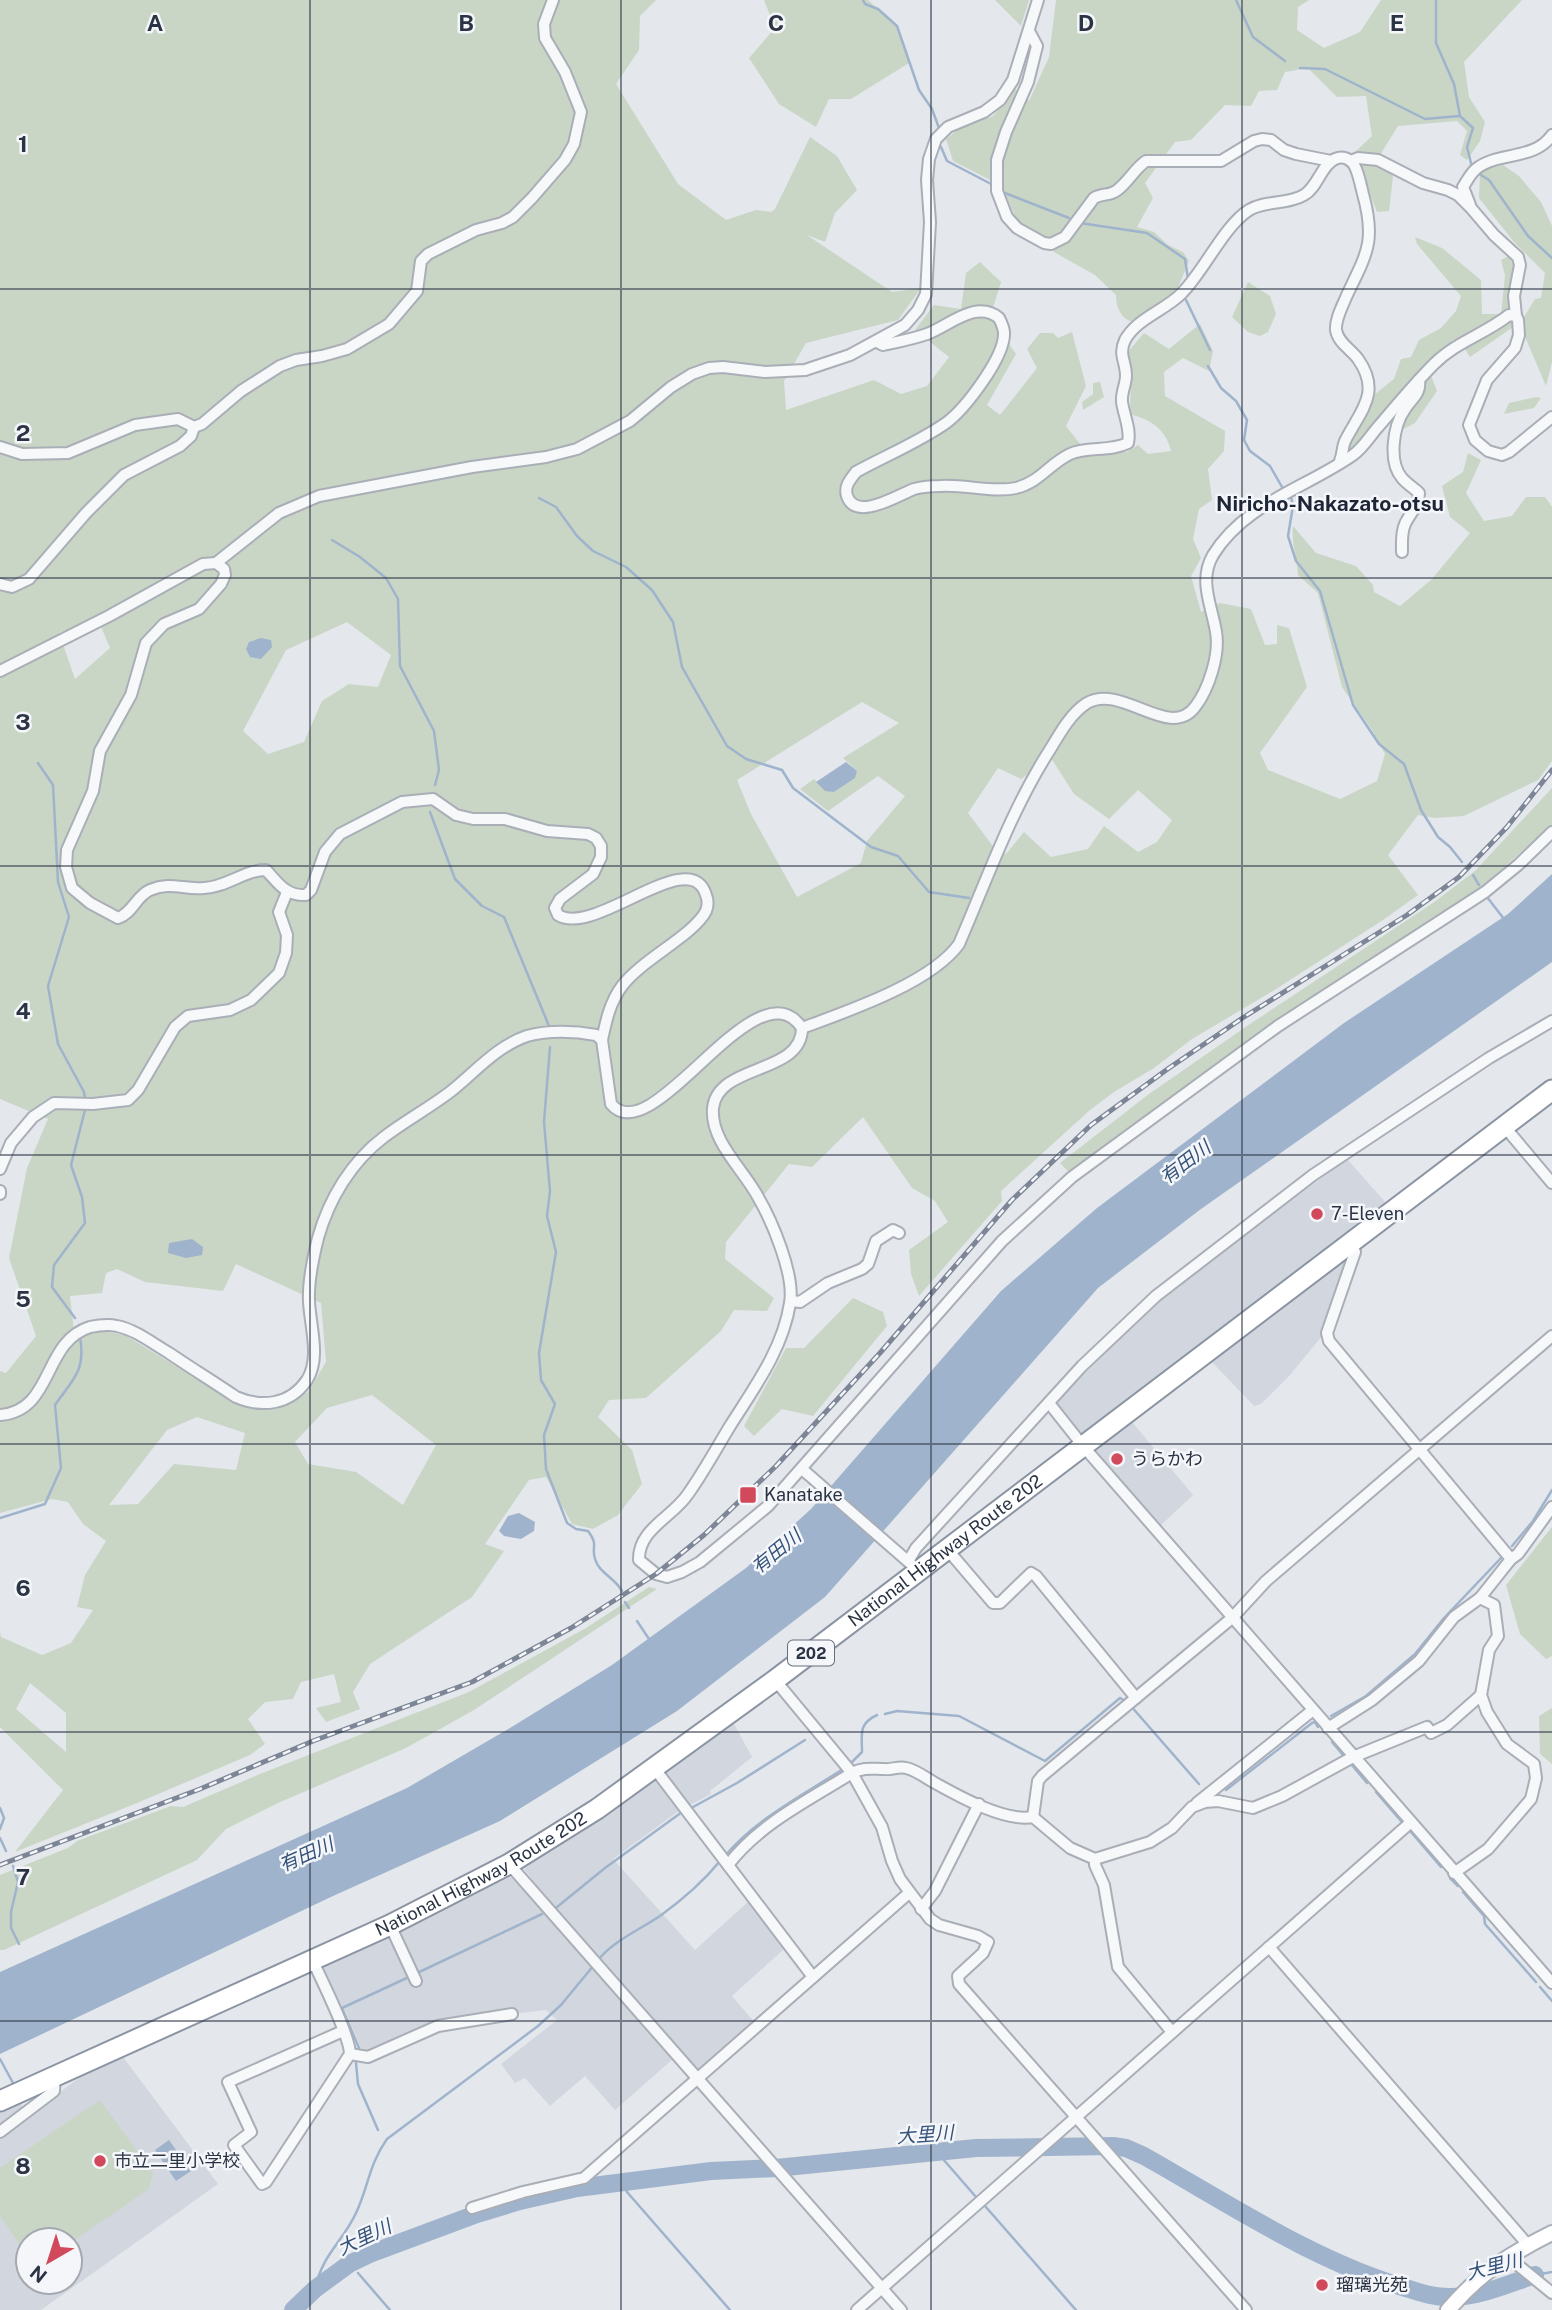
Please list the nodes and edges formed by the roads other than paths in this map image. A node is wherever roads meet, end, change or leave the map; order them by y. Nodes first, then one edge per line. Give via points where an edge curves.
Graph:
1 (553, 0) edge
2 (1038, 0) edge
3 (1029, 31) junction
4 (1552, 135) edge
5 (1331, 160) junction
6 (1351, 161) junction
7 (1471, 208) junction
8 (1516, 316) junction
9 (877, 342) junction
10 (1419, 380) junction
11 (1552, 417) edge
12 (194, 427) junction
13 (0, 447) edge
14 (1340, 461) junction
15 (1402, 552) dead end
16 (216, 563) junction
17 (0, 584) edge
18 (0, 671) edge
19 (1552, 832) edge
20 (287, 892) junction
21 (1552, 1021) edge
22 (802, 1028) junction
23 (602, 1040) junction
24 (1552, 1090) edge
25 (1504, 1126) junction
26 (0, 1169) edge
27 (1552, 1183) edge
28 (899, 1233) dead end
29 (1351, 1242) junction
30 (791, 1301) junction
31 (1552, 1336) edge
32 (1049, 1403) junction
33 (0, 1415) edge
34 (1083, 1446) junction
35 (1420, 1450) junction
36 (802, 1469) junction
37 (1552, 1507) edge
38 (947, 1549) junction
39 (1511, 1559) junction
40 (912, 1566) junction
41 (1480, 1598) junction
42 (1232, 1618) junction
43 (775, 1680) junction
44 (1481, 1695) junction
45 (1131, 1702) junction
46 (1312, 1710) junction
47 (1328, 1728) junction
48 (1353, 1757) junction
49 (849, 1768) junction
50 (655, 1769) junction
51 (979, 1804) junction
52 (1192, 1807) junction
53 (1033, 1816) junction
54 (1410, 1823) junction
55 (1095, 1859) junction
56 (509, 1864) junction
57 (727, 1865) junction
58 (1454, 1873) junction
59 (909, 1893) junction
60 (921, 1909) junction
61 (390, 1925) junction
62 (1269, 1947) junction
63 (312, 1959) junction
64 (414, 1976) dead end
65 (813, 1977) junction
66 (1552, 1983) edge
67 (512, 2014) dead end
68 (343, 2031) junction
69 (1172, 2032) junction
70 (350, 2054) junction
71 (55, 2075) junction
72 (697, 2079) junction
73 (0, 2101) edge
74 (1075, 2117) junction
75 (0, 2132) edge
76 (472, 2208) dead end
77 (1552, 2233) edge
78 (1528, 2245) junction
79 (1507, 2257) junction
80 (882, 2288) junction
81 (1552, 2293) edge
82 (1451, 2307) edge
83 (858, 2310) edge
84 (901, 2310) edge
85 (1246, 2310) edge

1 - 12 street via 544,24 545,38 581,112 565,160 532,198 502,223 476,230 428,254 421,261 417,291 389,324 347,349 280,366
2 - 3 street
3 - 5 street via 1037,46 997,160 998,191 1007,217 1044,243 1065,237 1094,198 1119,189 1146,161 1221,161 1262,139 1296,154
3 - 9 street via 1013,80 1000,100 948,127 936,139 927,180 926,294 905,325
4 - 7 street via 1532,152 1490,162 1474,171 1463,187
5 - 6 street
5 - 9 street via 1301,197 1247,211 1181,295 1127,337 1120,352 1126,375 1121,399 1128,443 1072,453 1031,484 1011,489 917,488 865,508 849,500 847,484 856,472 947,422 964,405 999,353 1004,334 999,318 983,310 926,334 883,345
6 - 7 street via 1378,160 1448,190
6 - 14 street via 1371,233 1336,330 1342,344 1364,367 1370,384 1366,405 1345,440
7 - 8 street via 1518,257
8 - 10 street via 1450,350
8 - 11 street via 1519,335 1515,348 1487,380 1469,425 1472,435 1488,451 1502,455
9 - 16 street via 805,370 723,367 692,374 630,421 578,449 319,496 279,513
10 - 14 street via 1356,452
10 - 15 street via 1418,394 1399,421 1394,448 1395,466 1419,493 1405,525
12 - 13 street via 178,419 135,425 68,453 22,454
12 - 17 street via 180,446 124,475 29,579 12,586
14 - 22 street via 1244,519 1212,558 1206,587 1217,651 1197,705 1187,715 1167,718 1116,699 1087,703 1062,730 1031,779 951,955 901,987
16 - 18 street via 203,564
16 - 20 street via 224,569 221,584 199,609 163,624 146,643 131,695 100,751 93,791 67,850 66,867 72,888 118,918 126,915 145,891 164,884 202,889 226,885 254,870 266,870
19 - 36 street via 1485,892 1278,1026 1064,1184 1002,1241
20 - 23 street via 297,896 311,890 325,852 340,834 402,802 421,799 433,799 456,815 473,819 505,819 596,838 601,857 593,874 555,908 566,920 616,906 669,881 686,877 697,882 708,900 706,910 624,983 613,998
20 - 26 street via 279,912 287,935 279,973 251,1000 230,1010 188,1016 175,1027 128,1100 54,1103 33,1117 11,1143
21 - 32 street via 1443,1088 1266,1210 1147,1304
22 - 23 street via 792,1017 767,1014 632,1114 611,1104
22 - 30 street via 802,1038 788,1056 742,1076 722,1090 713,1107 715,1130 759,1198 783,1256
23 - 33 street via 585,1033 545,1033 506,1046 360,1158 342,1181 319,1235 309,1299 313,1367 298,1391 282,1400 251,1403 134,1331 97,1325 77,1331 62,1346 27,1406
24 - 25 highway, National Highway Route 202 / 202
25 - 27 street
25 - 29 highway, National Highway Route 202 / 202
28 - 30 street via 893,1230 876,1241 862,1269 828,1283 800,1302
29 - 34 highway, National Highway Route 202 / 202
29 - 35 street via 1355,1252 1327,1334 1329,1341
30 - 36 street via 758,1385 687,1496 652,1528 639,1550 639,1560 667,1577 691,1567 768,1506
31 - 35 street
32 - 34 street
32 - 40 street via 916,1548
34 - 38 highway, National Highway Route 202 / 202
34 - 42 street
35 - 39 street
35 - 42 street via 1266,1581
36 - 40 street
37 - 39 street
38 - 40 highway, National Highway Route 202 / 202
38 - 45 street via 993,1603 1000,1603 1031,1573 1036,1576
39 - 41 street
40 - 43 highway, National Highway Route 202 / 202
41 - 44 street via 1494,1605 1499,1636 1489,1650
41 - 47 street via 1454,1618 1419,1661 1372,1700
42 - 45 street
42 - 46 street
43 - 49 street
43 - 50 highway, National Highway Route 202 / 202
44 - 48 street via 1431,1733 1427,1727
44 - 58 street via 1507,1744 1534,1764 1536,1779 1531,1799 1488,1849
45 - 53 street via 1042,1776
46 - 47 street
46 - 52 street
47 - 48 street
48 - 52 street via 1253,1808 1218,1801
48 - 54 street
49 - 51 street via 908,1768
49 - 57 street via 768,1826
49 - 59 street via 882,1827 892,1861
50 - 56 highway, National Highway Route 202 / 202
50 - 57 street
51 - 53 street via 1021,1819
51 - 60 street via 935,1891
52 - 55 street via 1150,1842
53 - 55 street via 1070,1848
54 - 58 street
54 - 62 street
55 - 69 street via 1118,1967
56 - 61 highway, National Highway Route 202 / 202
56 - 72 street
57 - 65 street
58 - 66 street
59 - 60 street
59 - 65 street
60 - 74 street via 939,1925 988,1942 983,1954 958,1976 959,1984
61 - 63 highway, National Highway Route 202 / 202
61 - 64 street
62 - 69 street
62 - 78 street
63 - 68 street
63 - 71 highway, National Highway Route 202 / 202
65 - 72 street
67 - 70 street via 438,2026 368,2057
68 - 70 street
68 - 70 street via 228,2082 251,2132 234,2145 262,2184
69 - 74 street
71 - 73 highway, National Highway Route 202 / 202
71 - 75 street via 54,2091
72 - 76 street via 584,2178
72 - 80 street
74 - 80 street
74 - 85 street
77 - 78 street
78 - 79 street
79 - 81 street
79 - 82 street via 1487,2270
80 - 83 street
80 - 84 street

